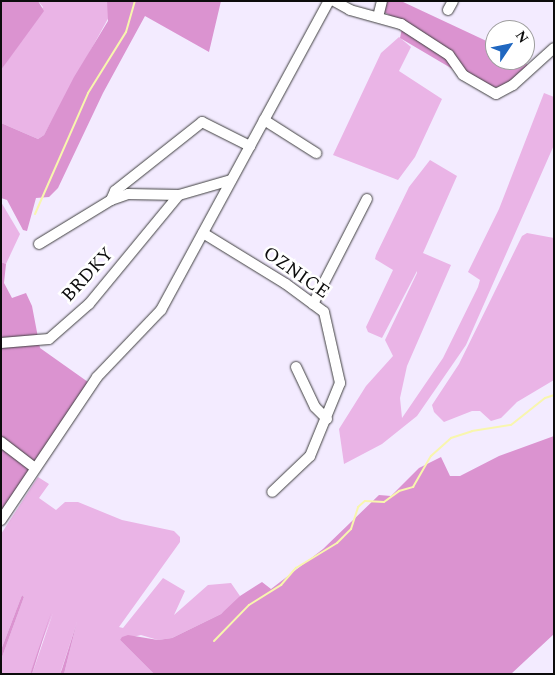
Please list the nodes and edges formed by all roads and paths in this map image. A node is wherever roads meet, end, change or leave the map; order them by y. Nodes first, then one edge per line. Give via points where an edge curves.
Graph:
1 (329, 1) edge
2 (334, 1) edge
3 (382, 1) edge
4 (378, 17) junction
5 (554, 48) edge
6 (264, 120) junction
7 (250, 146) junction
8 (316, 153) dead end
9 (231, 180) junction
10 (179, 194) junction
11 (367, 199) dead end
12 (111, 200) junction
13 (204, 233) junction
14 (39, 244) dead end
15 (313, 304) junction
16 (1, 343) edge
17 (296, 367) dead end
18 (327, 419) junction
19 (1, 442) edge
20 (35, 468) junction
21 (272, 492) dead end
22 (1, 520) edge

1 - 6 street
2 - 4 street via 350,10
3 - 4 street
4 - 5 street via 401,24 449,55 463,75 496,94 513,85
6 - 7 street
6 - 8 street
7 - 9 street
7 - 12 street via 202,122 115,191
9 - 10 street
9 - 13 street
10 - 12 street via 128,194
10 - 16 street, BRDKY via 90,304 49,339
11 - 15 street
12 - 14 street
13 - 15 street, OZNICE
13 - 20 street via 161,310 96,377
15 - 18 street, OZNICE via 324,312 338,364 340,383
17 - 18 street via 315,407
18 - 21 street, OZNICE via 310,456
19 - 20 street
20 - 22 street

